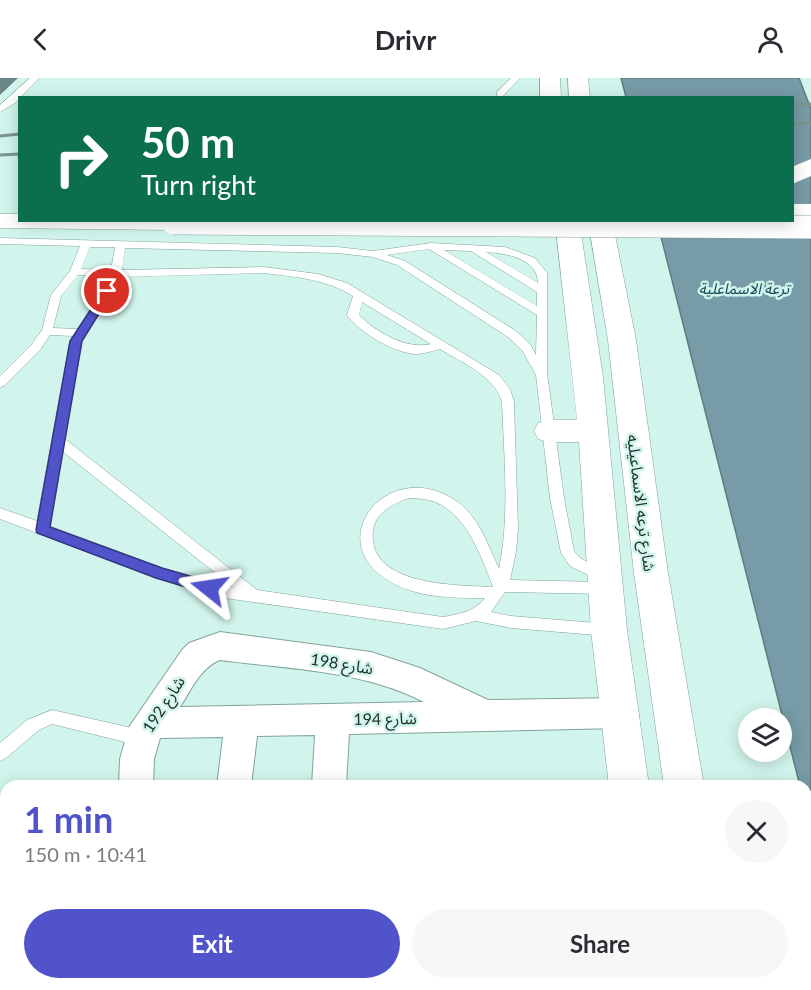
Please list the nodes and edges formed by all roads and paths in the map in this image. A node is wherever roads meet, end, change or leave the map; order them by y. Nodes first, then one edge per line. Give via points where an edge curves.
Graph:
1 (35, 78) edge
2 (516, 78) edge
3 (550, 78) edge
4 (578, 78) edge
5 (500, 94) dead end
6 (551, 96) edge
7 (580, 96) edge
8 (0, 109) edge
9 (811, 165) edge
10 (794, 176) edge
11 (0, 202) edge
12 (18, 202) edge
13 (794, 211) edge
14 (811, 211) edge
15 (0, 221) edge
16 (18, 221) edge
17 (86, 222) edge
18 (567, 222) edge
19 (600, 222) edge
20 (811, 227) edge
21 (0, 241) edge
22 (86, 243) junction
23 (121, 244) junction
24 (431, 246) junction
25 (473, 249) junction
26 (374, 254) junction
27 (75, 272) junction
28 (117, 273) junction
29 (543, 291) junction
30 (359, 295) junction
31 (543, 314) junction
32 (47, 331) junction
33 (79, 333) junction
34 (441, 345) junction
35 (542, 375) junction
36 (0, 383) edge
37 (549, 431) junction
38 (593, 431) junction
39 (58, 441) junction
40 (0, 513) edge
41 (42, 530) junction
42 (605, 582) junction
43 (499, 590) junction
44 (254, 596) junction
45 (476, 615) junction
46 (609, 630) junction
47 (192, 660) joint
48 (620, 713) junction
49 (485, 715) junction
50 (333, 719) junction
51 (242, 721) junction
52 (146, 731) junction
53 (0, 753) edge
54 (136, 780) edge
55 (235, 780) edge
56 (329, 780) edge
57 (628, 780) edge
58 (683, 780) edge

1 - 8 lane
2 - 5 lane
3 - 6 main road
4 - 7 main road
9 - 10 main road
11 - 12 main road
13 - 14 main road
15 - 16 main road, bridge
17 - 20 main road, bridge
18 - 38 main road
19 - 58 main road, شارع ترعه الاسماعيليه via 622,340 651,573
21 - 22 lane
22 - 23 lane
22 - 27 lane
23 - 26 lane
23 - 28 lane
24 - 25 lane
24 - 26 lane
24 - 31 lane
25 - 29 lane
25 - 29 lane via 505,250 531,260 543,275
26 - 35 lane via 401,263 512,334 526,347
27 - 28 lane
27 - 32 lane via 56,295
28 - 30 lane via 279,270 331,281
28 - 33 lane
29 - 31 lane
30 - 34 lane
30 - 34 lane via 353,315 360,323 408,349
31 - 35 lane
32 - 33 lane
32 - 36 lane
33 - 39 lane
34 - 43 lane via 495,378 507,395 512,536
35 - 37 lane
37 - 38 main road
37 - 42 lane via 568,553
38 - 42 main road
39 - 41 lane
39 - 44 lane
40 - 41 lane
41 - 44 lane via 161,574
42 - 43 lane
42 - 46 main road
43 - 43 lane via 431,589 391,576 367,548 364,537 370,517 396,496 420,494 443,500 467,522
43 - 45 lane
44 - 45 lane via 443,623
45 - 46 lane via 511,622
46 - 48 main road
47 - 49 street, شارع 198 via 220,646 372,666 409,678
47 - 52 street, شارع 192
48 - 49 street, شارع 194
48 - 57 main road
49 - 50 street, شارع 194
50 - 51 street, شارع 194
50 - 56 street
51 - 52 street, شارع 194
51 - 55 street
52 - 53 lane via 52,717 33,725
52 - 54 street, شارع 192 via 137,759

